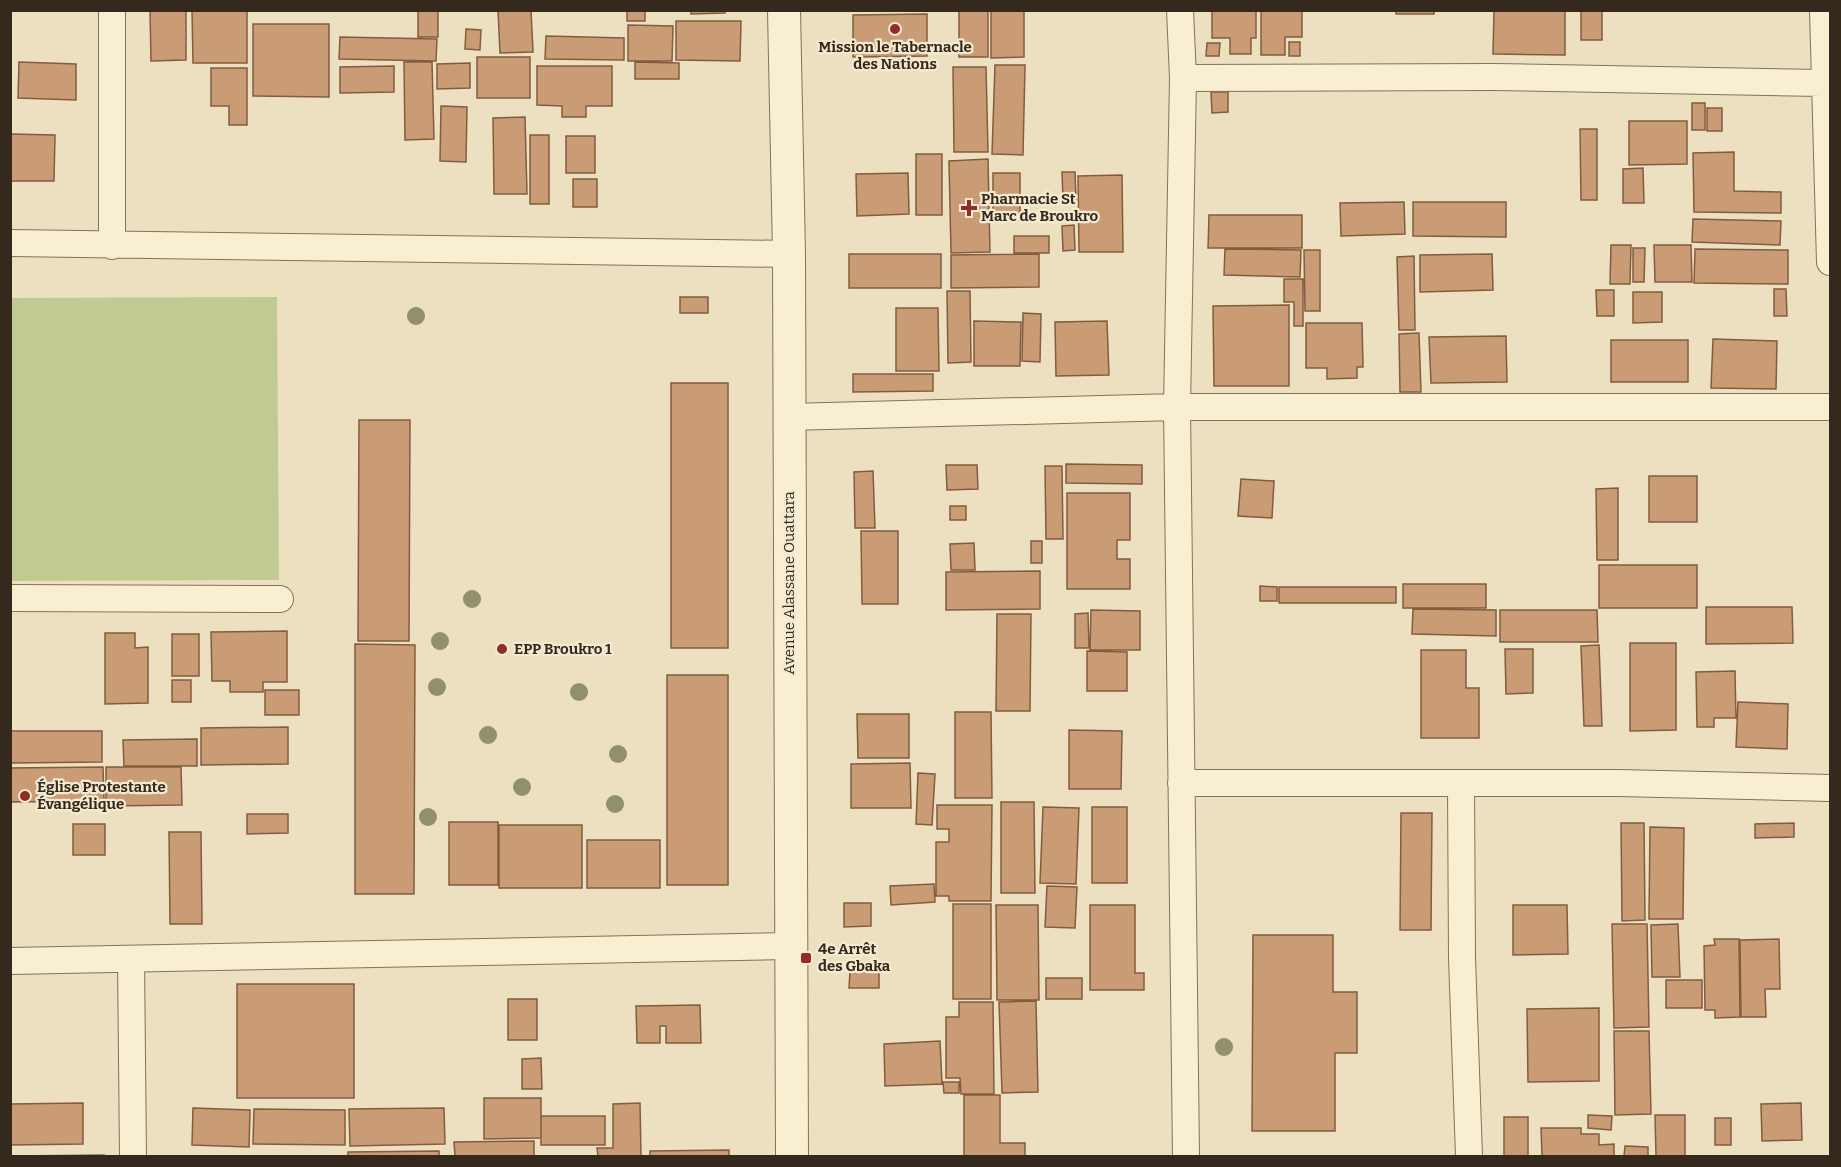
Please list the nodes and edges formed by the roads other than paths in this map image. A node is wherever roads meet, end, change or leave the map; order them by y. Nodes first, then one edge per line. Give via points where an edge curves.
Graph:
1 (112, 10) edge
2 (784, 10) edge
3 (1180, 10) edge
4 (1823, 10) edge
5 (1183, 78) junction
6 (1823, 83) junction
7 (10, 243) edge
8 (112, 246) junction
9 (789, 254) junction
10 (1830, 262) edge
11 (1177, 407) junction
12 (1830, 407) edge
13 (788, 417) junction
14 (10, 597) edge
15 (280, 599) dead end
16 (1181, 783) junction
17 (1461, 784) junction
18 (1830, 788) edge
19 (790, 945) junction
20 (131, 960) junction
21 (10, 961) edge
22 (133, 1156) edge
23 (792, 1156) edge
24 (1186, 1156) edge
25 (1469, 1156) edge

1 - 8 street
2 - 9 street, Avenue Alassane Ouattara
3 - 5 street
4 - 6 street
5 - 6 street via 1493,76
5 - 11 street
6 - 10 street
7 - 8 street
8 - 9 street
9 - 13 street, Avenue Alassane Ouattara
11 - 12 street
11 - 13 street
11 - 16 street
13 - 19 street, Avenue Alassane Ouattara
14 - 15 street
16 - 17 street
16 - 24 street
17 - 18 street
17 - 25 street
19 - 20 street
19 - 23 street, Avenue Alassane Ouattara
20 - 21 street
20 - 22 street

